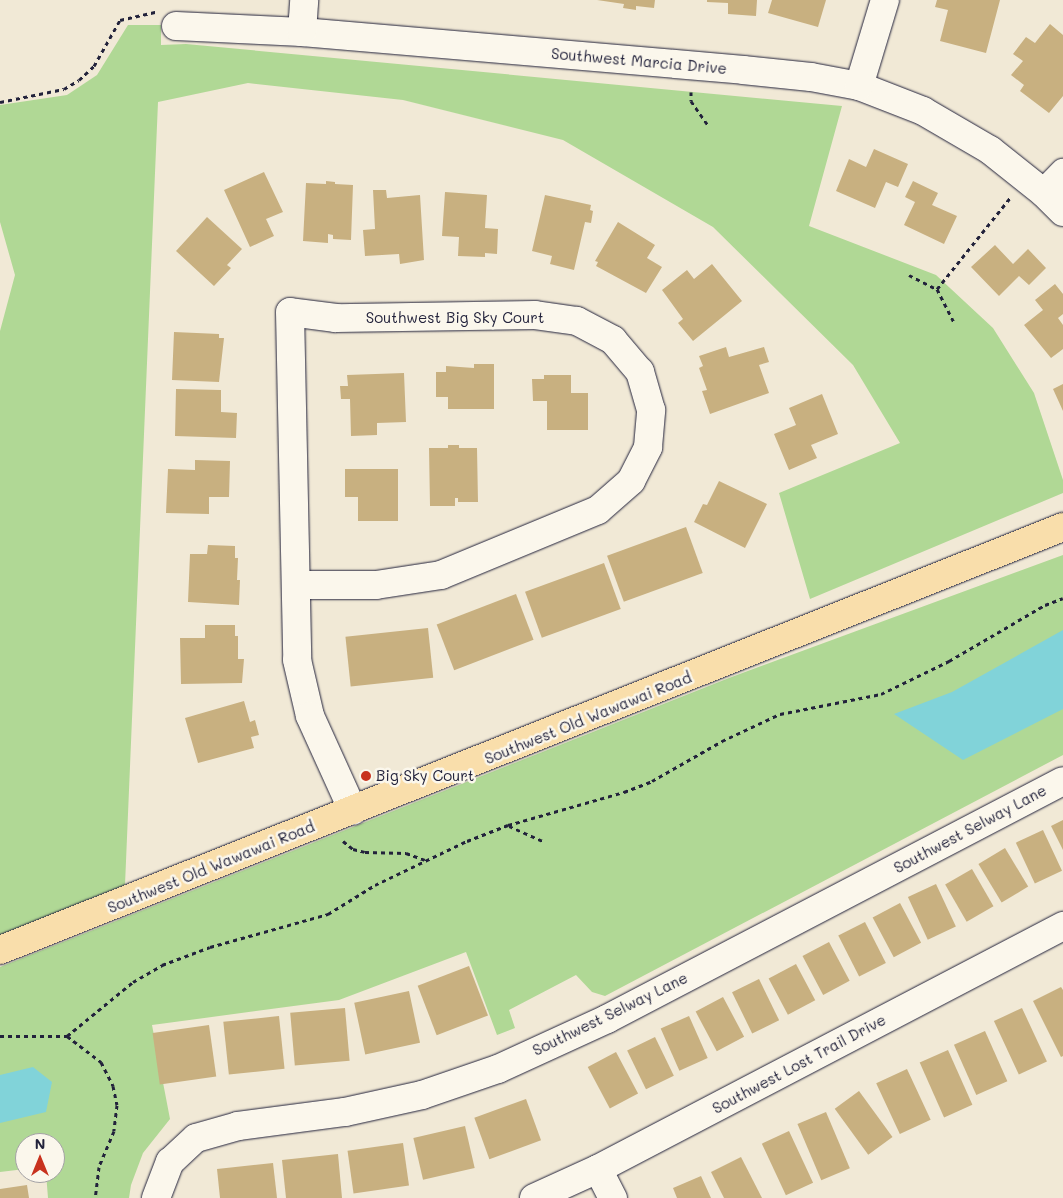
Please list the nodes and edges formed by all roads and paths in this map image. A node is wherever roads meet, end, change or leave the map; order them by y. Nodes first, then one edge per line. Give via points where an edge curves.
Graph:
1 (304, 0) edge
2 (885, 0) edge
3 (176, 26) joint
4 (302, 32) junction
5 (691, 84) dead end
6 (859, 86) junction
7 (0, 102) edge
8 (708, 126) dead end
9 (1063, 173) edge
10 (1015, 191) dead end
11 (1054, 203) edge
12 (909, 275) dead end
13 (937, 289) junction
14 (954, 323) dead end
15 (1063, 527) edge
16 (296, 585) junction
17 (1063, 598) edge
18 (1063, 781) edge
19 (340, 815) junction
20 (508, 826) junction
21 (545, 842) dead end
22 (426, 860) junction
23 (1063, 926) edge
24 (0, 950) edge
25 (0, 1036) edge
26 (67, 1036) junction
27 (598, 1169) junction
28 (95, 1198) edge
29 (156, 1198) edge
30 (534, 1198) edge
31 (613, 1198) edge

1 - 4 street
2 - 6 street
3 - 4 street, Southwest Marcia Drive
3 - 7 path via 159,12 120,20 94,66 79,80 64,89
4 - 6 street, Southwest Marcia Drive via 742,70
5 - 8 path via 691,101
6 - 11 street, Southwest Marcia Drive via 923,111 990,150
9 - 11 street
10 - 13 path
12 - 13 path
13 - 14 path
15 - 19 main road, Southwest Old Wawawai Road
16 - 16 street, Southwest Big Sky Court via 290,312 336,318 535,315 577,321 613,340 640,372 651,410 648,447 631,481 598,510 441,575 376,585
16 - 19 street, Southwest Big Sky Court via 297,660
17 - 20 path via 1045,604 949,661 881,694 780,714 652,781
18 - 29 street, Southwest Selway Lane via 607,1018 498,1069 422,1095 344,1112 238,1126 196,1138 170,1162
19 - 22 path via 342,840 353,849 406,853
19 - 24 main road, Southwest Old Wawawai Road
20 - 21 path
20 - 22 path
22 - 26 path via 374,885 328,914 210,947 162,965 133,982
23 - 27 street, Southwest Lost Trail Drive
25 - 26 path
26 - 28 path via 101,1062 113,1086 117,1105 114,1131 99,1167
27 - 30 street, Southwest Lost Trail Drive
27 - 31 street

